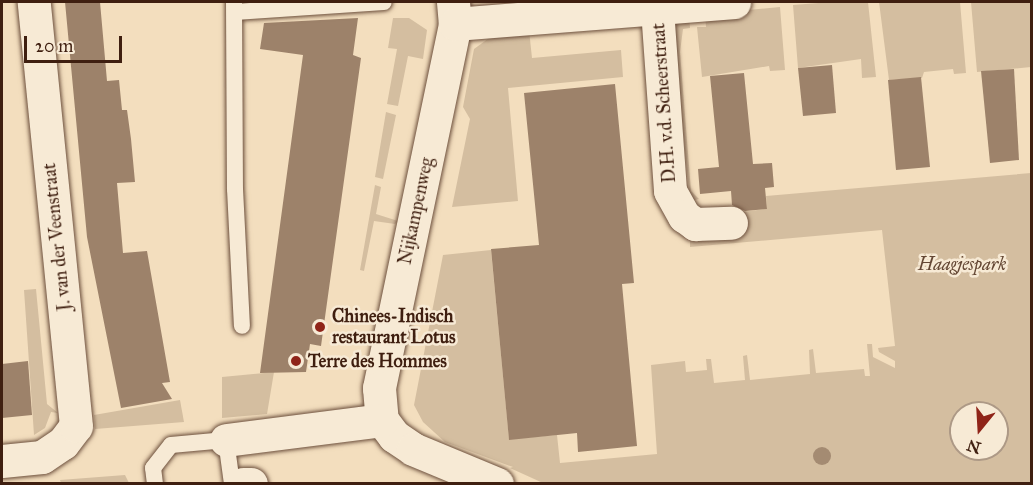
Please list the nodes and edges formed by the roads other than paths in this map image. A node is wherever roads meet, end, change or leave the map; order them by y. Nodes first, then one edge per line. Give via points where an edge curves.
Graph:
1 (34, 2) edge
2 (384, 2) edge
3 (734, 2) edge
4 (234, 7) edge
5 (657, 9) junction
6 (454, 13) edge
7 (731, 223) dead end
8 (242, 326) dead end
9 (382, 420) junction
10 (226, 440) junction
11 (2, 460) edge
12 (155, 483) edge
13 (232, 483) edge
14 (243, 483) edge
15 (251, 483) edge
16 (497, 483) edge

1 - 11 street, J. van der Veenstraat via 76,426 63,443 42,457
2 - 4 lane
3 - 5 street, D.H. v.d. Scheerstraat
4 - 8 lane via 235,189
5 - 6 street, D.H. v.d. Scheerstraat
5 - 7 street, D.H. v.d. Scheerstraat via 670,191 684,216 695,224
6 - 9 street, Nijkampenweg via 379,388
9 - 10 street
9 - 16 street via 394,436 412,449
10 - 12 lane via 171,446 153,468
10 - 13 lane
14 - 15 street

